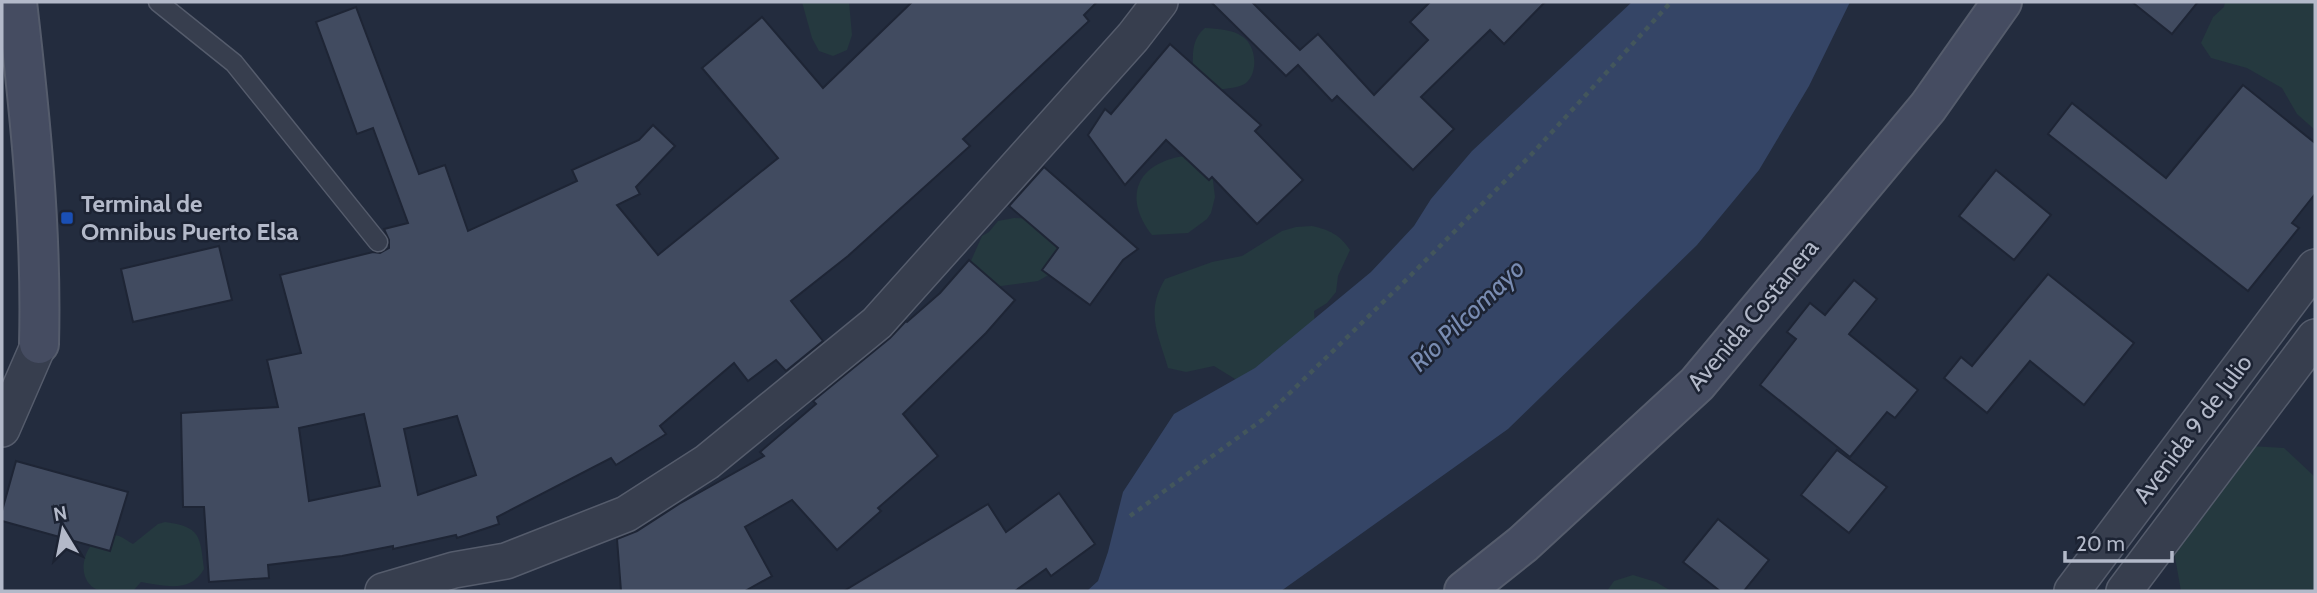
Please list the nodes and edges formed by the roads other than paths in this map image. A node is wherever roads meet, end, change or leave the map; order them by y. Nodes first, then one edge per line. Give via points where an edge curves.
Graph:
1 (17, 2) edge
2 (158, 2) edge
3 (1160, 2) edge
4 (2002, 2) edge
5 (378, 242) dead end
6 (2315, 267) edge
7 (2315, 337) edge
8 (40, 344) joint
9 (2, 429) edge
10 (383, 591) edge
11 (1464, 591) edge
12 (2072, 591) edge
13 (2123, 591) edge

1 - 8 street via 41,272
2 - 5 lane via 234,62
3 - 10 street via 877,323 707,462 626,514 506,561 454,570
4 - 11 street, Avenida Costanera via 1928,107 1697,384 1523,544
6 - 12 street, Avenida 9 de Julio
7 - 13 street, Avenida 9 de Julio
8 - 9 street

